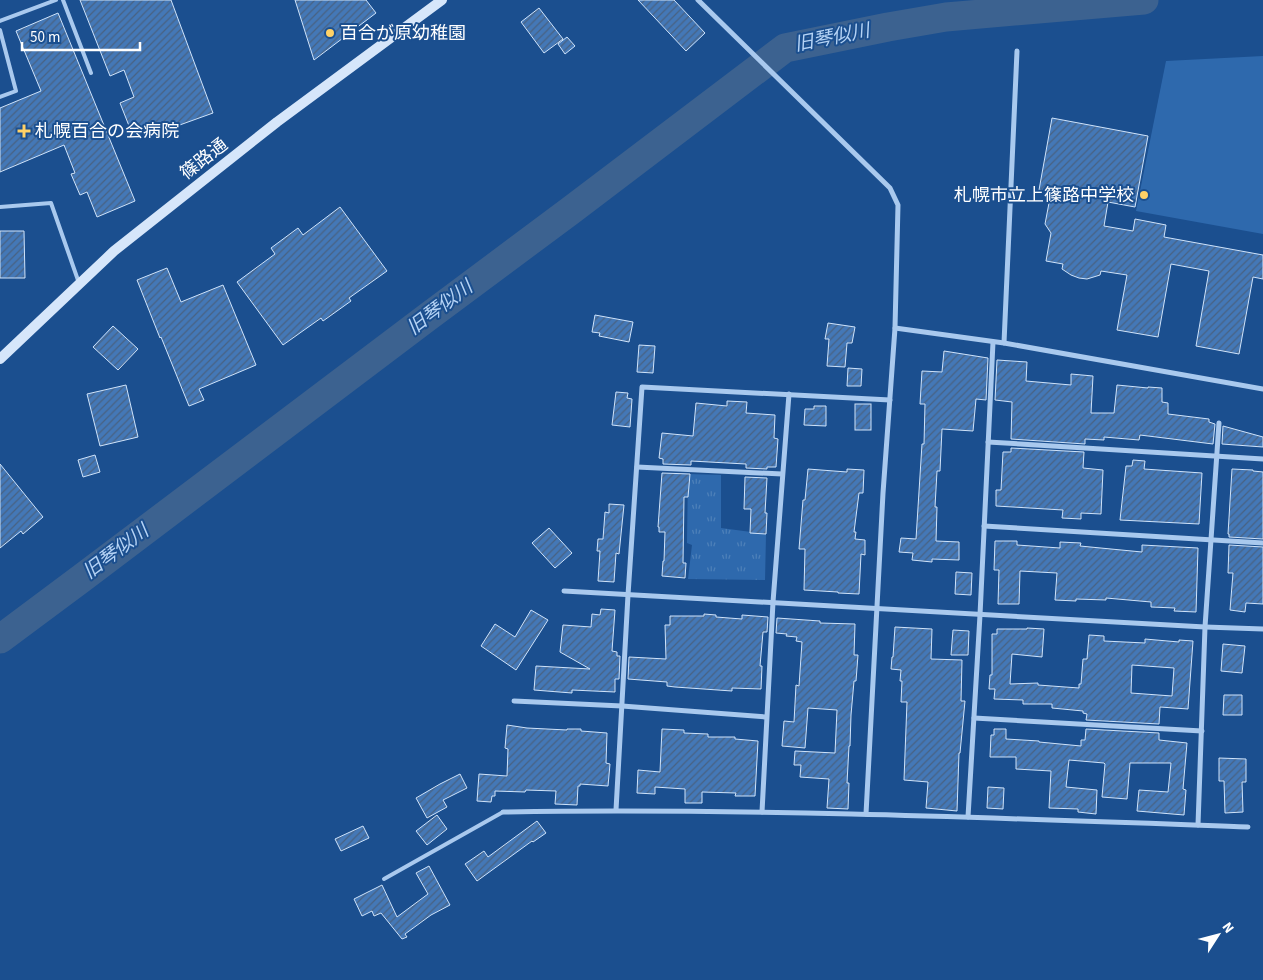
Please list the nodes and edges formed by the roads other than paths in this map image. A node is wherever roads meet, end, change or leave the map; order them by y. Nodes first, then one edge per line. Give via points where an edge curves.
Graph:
1 (56, 0) edge
2 (63, 0) edge
3 (442, 0) edge
4 (698, 0) edge
5 (0, 21) edge
6 (0, 30) edge
7 (1017, 51) dead end
8 (91, 73) dead end
9 (0, 97) edge
10 (0, 207) edge
11 (79, 284) junction
12 (895, 328) junction
13 (993, 342) junction
14 (1004, 343) junction
15 (0, 359) edge
16 (1263, 389) edge
17 (789, 394) junction
18 (890, 400) junction
19 (1219, 423) dead end
20 (988, 442) junction
21 (1217, 456) junction
22 (1263, 459) edge
23 (637, 467) junction
24 (782, 474) junction
25 (984, 526) junction
26 (1211, 540) junction
27 (1263, 542) edge
28 (564, 591) dead end
29 (628, 595) junction
30 (772, 602) junction
31 (876, 609) junction
32 (980, 614) junction
33 (1205, 627) junction
34 (1263, 629) edge
35 (514, 701) dead end
36 (622, 706) junction
37 (766, 717) junction
38 (974, 718) junction
39 (1202, 731) junction
40 (616, 810) junction
41 (503, 812) joint
42 (762, 812) junction
43 (866, 814) junction
44 (968, 817) junction
45 (1198, 825) junction
46 (1248, 827) dead end
47 (384, 879) dead end

1 - 5 lane
2 - 8 lane
3 - 11 street, 篠路通 via 277,122 114,251
4 - 12 street via 890,188 898,205
6 - 9 lane via 16,91
7 - 14 street
10 - 11 lane via 52,203
11 - 15 street, 篠路通
12 - 13 street
12 - 18 street
13 - 14 street
13 - 20 street
14 - 16 street
17 - 18 street
17 - 23 street via 642,387
17 - 24 street
18 - 31 street
19 - 21 street
20 - 21 street
20 - 25 street
21 - 22 street
21 - 26 street
23 - 24 street
23 - 29 street
24 - 30 street
25 - 26 street
25 - 32 street
26 - 27 street
26 - 33 street
28 - 29 street
29 - 30 street
29 - 36 street
30 - 31 street
30 - 37 street
31 - 32 street
31 - 43 street
32 - 33 street
32 - 38 street
33 - 34 street
33 - 39 street
35 - 36 street
36 - 37 street
36 - 40 street
37 - 42 street
38 - 39 street
38 - 44 street
39 - 45 street
40 - 41 street
40 - 42 street
41 - 47 lane
42 - 43 street
43 - 44 street
44 - 45 street
45 - 46 street

